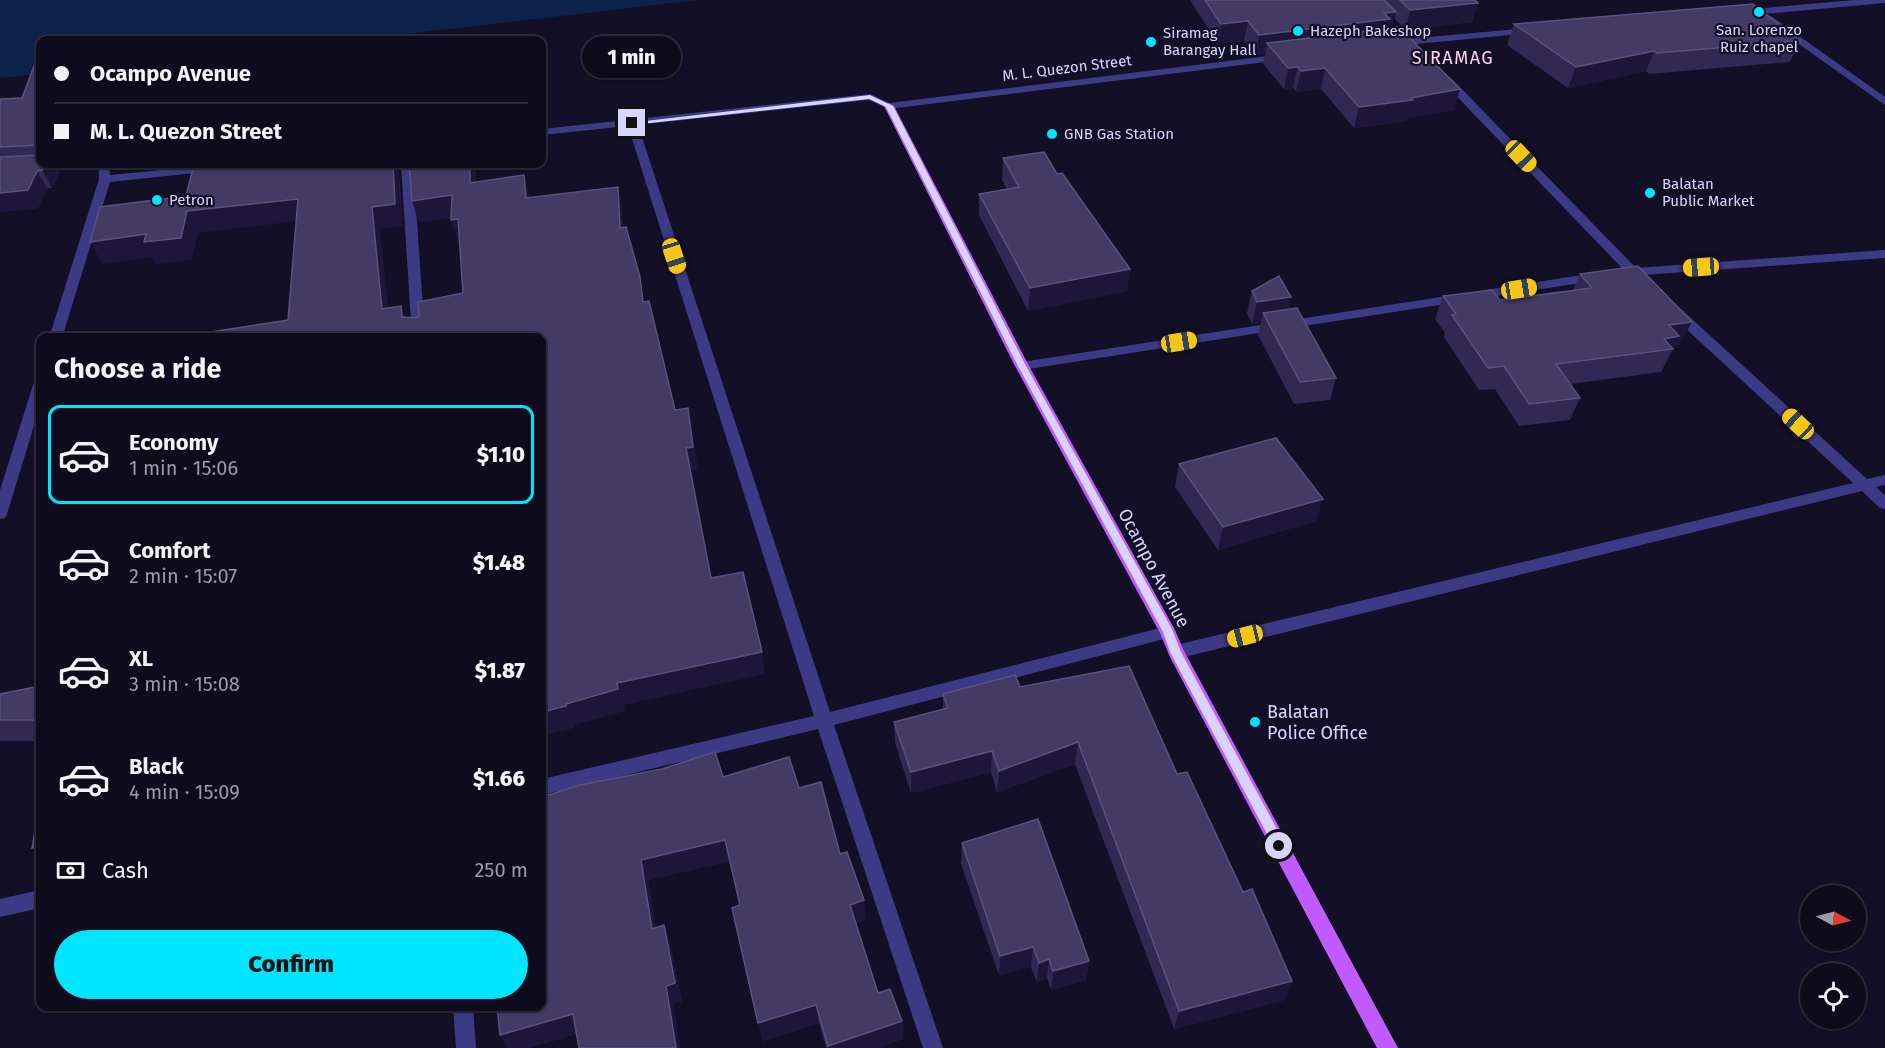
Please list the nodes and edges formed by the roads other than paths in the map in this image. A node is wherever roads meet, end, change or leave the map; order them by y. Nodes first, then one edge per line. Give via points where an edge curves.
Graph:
1 (1885, 0) edge
2 (1760, 11) junction
3 (1737, 13) edge
4 (1538, 30) edge
5 (1386, 44) edge
6 (1291, 56) edge
7 (1434, 67) edge
8 (1885, 102) edge
9 (889, 106) junction
10 (632, 123) junction
11 (546, 132) edge
12 (36, 168) edge
13 (104, 168) edge
14 (212, 168) edge
15 (407, 168) edge
16 (0, 170) edge
17 (105, 179) junction
18 (1885, 254) edge
19 (1632, 271) junction
20 (1650, 287) edge
21 (1667, 303) edge
22 (58, 333) edge
23 (419, 333) edge
24 (1022, 366) junction
25 (36, 398) edge
26 (1885, 480) edge
27 (1864, 485) junction
28 (1885, 504) edge
29 (0, 514) edge
30 (1168, 632) junction
31 (1176, 652) junction
32 (824, 721) junction
33 (546, 786) edge
34 (36, 900) edge
35 (0, 908) edge
36 (463, 1011) edge
37 (1385, 1047) edge
38 (466, 1048) edge
39 (933, 1048) edge

1 - 2 street
2 - 3 street
2 - 8 street
4 - 5 street
6 - 9 street, M. L. Quezon Street
7 - 19 street
9 - 10 street, M. L. Quezon Street via 870,97
9 - 24 main road, Ocampo Avenue
10 - 11 street, M. L. Quezon Street
10 - 32 street
12 - 16 street
13 - 17 street
14 - 17 street
15 - 23 street
17 - 22 street
18 - 19 street
19 - 20 street
19 - 24 street
21 - 27 street
24 - 30 main road, Ocampo Avenue
25 - 29 street
26 - 27 street
27 - 28 street
27 - 31 street
30 - 31 main road, Ocampo Avenue
30 - 32 street
31 - 37 main road, Ocampo Avenue
32 - 33 street
32 - 39 street
34 - 35 street
36 - 38 street

